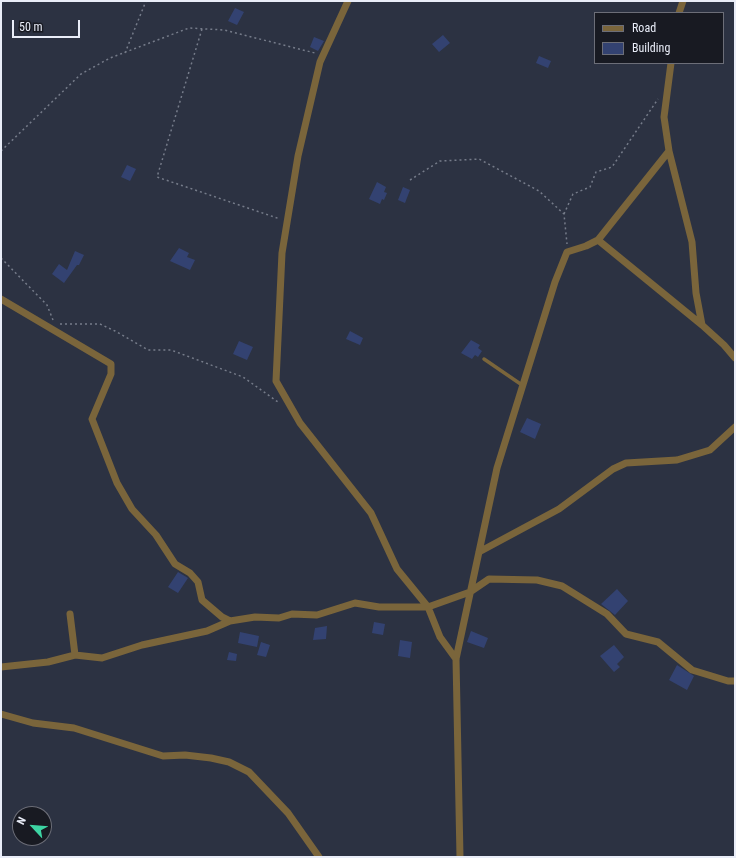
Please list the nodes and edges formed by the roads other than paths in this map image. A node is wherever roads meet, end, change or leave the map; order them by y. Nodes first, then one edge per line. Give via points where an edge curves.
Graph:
1 (348, 1) edge
2 (683, 1) edge
3 (678, 12) edge
4 (671, 64) edge
5 (669, 151) junction
6 (598, 240) junction
7 (1, 299) edge
8 (702, 325) junction
9 (735, 358) edge
10 (484, 359) dead end
11 (522, 385) junction
12 (735, 427) edge
13 (479, 552) junction
14 (470, 592) junction
15 (428, 607) junction
16 (70, 614) dead end
17 (230, 621) junction
18 (75, 655) junction
19 (456, 659) junction
20 (1, 667) edge
21 (735, 682) edge
22 (1, 714) edge
23 (319, 857) edge
24 (460, 857) edge

1 - 15 street via 320,62 298,156 282,253 276,381 300,423 371,513 397,569
2 - 3 street
4 - 5 street via 664,117
5 - 6 street
5 - 8 street via 692,242 696,293
6 - 8 street
6 - 11 street via 567,252
7 - 17 street via 111,364 111,374 92,420 116,483 132,509 156,535 175,564 190,573 198,582 202,600
8 - 9 street
10 - 11 lane
11 - 13 street via 497,468
12 - 13 street via 710,450 676,460 626,463 613,469 559,509
13 - 14 street
14 - 15 street
14 - 19 street
14 - 21 street via 489,578 537,580 562,586 608,614 626,634 658,642 692,670
15 - 17 street via 379,608 355,603 317,615 292,614 279,618 255,617
15 - 19 street via 440,637
16 - 18 street
17 - 18 street via 207,632 142,644 102,658
18 - 20 street via 48,662
19 - 24 street
22 - 23 street via 33,723 74,728 163,756 185,755 229,762 249,772 288,813

